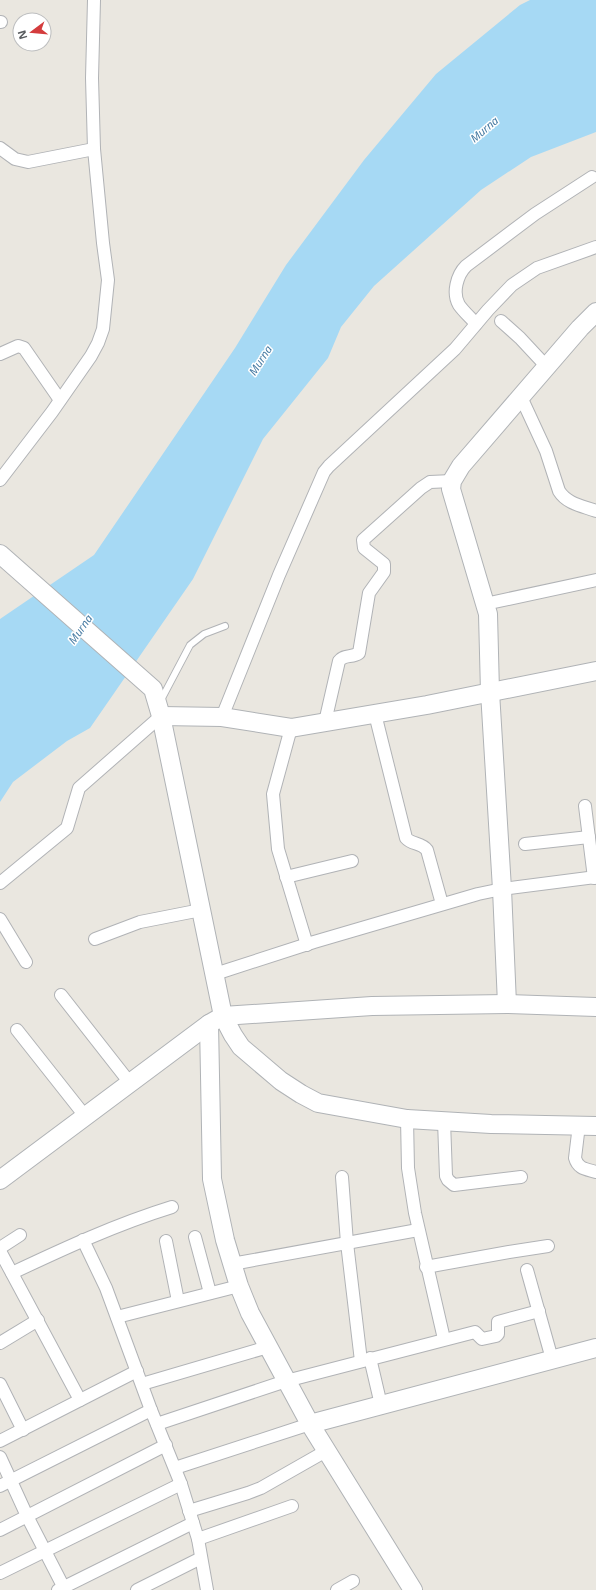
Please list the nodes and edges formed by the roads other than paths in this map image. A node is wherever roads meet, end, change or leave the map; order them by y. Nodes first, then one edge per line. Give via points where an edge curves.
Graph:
1 (94, 0) edge
2 (0, 148) edge
3 (94, 149) junction
4 (592, 177) dead end
5 (596, 247) edge
6 (596, 312) edge
7 (501, 322) dead end
8 (476, 324) junction
9 (0, 354) edge
10 (547, 367) junction
11 (521, 397) junction
12 (60, 400) junction
13 (0, 480) edge
14 (452, 481) junction
15 (596, 511) edge
16 (3, 557) edge
17 (596, 580) edge
18 (485, 604) junction
19 (225, 626) dead end
20 (596, 671) edge
21 (490, 692) junction
22 (157, 703) junction
23 (375, 714) junction
24 (222, 717) junction
25 (325, 722) junction
26 (291, 728) junction
27 (585, 806) dead end
28 (589, 837) junction
29 (525, 844) dead end
30 (352, 861) dead end
31 (286, 877) junction
32 (595, 878) edge
33 (0, 883) edge
34 (502, 889) junction
35 (442, 904) junction
36 (202, 910) junction
37 (0, 919) edge
38 (95, 939) dead end
39 (307, 945) junction
40 (26, 962) dead end
41 (215, 974) junction
42 (61, 995) dead end
43 (507, 1004) junction
44 (596, 1007) edge
45 (216, 1020) junction
46 (17, 1030) dead end
47 (130, 1083) junction
48 (85, 1116) junction
49 (407, 1119) junction
50 (444, 1121) junction
51 (588, 1126) edge
52 (596, 1172) edge
53 (342, 1177) dead end
54 (521, 1177) dead end
55 (0, 1180) edge
56 (172, 1206) dead end
57 (418, 1230) junction
58 (20, 1235) dead end
59 (195, 1237) dead end
60 (83, 1240) junction
61 (166, 1241) dead end
62 (347, 1243) junction
63 (548, 1246) dead end
64 (0, 1249) edge
65 (232, 1264) junction
66 (426, 1267) junction
67 (527, 1270) dead end
68 (12, 1273) junction
69 (239, 1286) junction
70 (210, 1293) junction
71 (178, 1301) junction
72 (539, 1311) junction
73 (117, 1317) junction
74 (38, 1320) junction
75 (444, 1339) junction
76 (0, 1343) edge
77 (268, 1347) junction
78 (596, 1348) edge
79 (552, 1359) junction
80 (366, 1360) junction
81 (137, 1371) junction
82 (286, 1381) junction
83 (0, 1384) edge
84 (142, 1384) junction
85 (80, 1400) junction
86 (381, 1405) junction
87 (151, 1410) junction
88 (157, 1424) junction
89 (310, 1424) junction
90 (23, 1430) junction
91 (0, 1442) edge
92 (166, 1445) junction
93 (326, 1451) junction
94 (0, 1457) edge
95 (175, 1468) junction
96 (5, 1483) edge
97 (181, 1484) junction
98 (292, 1506) dead end
99 (189, 1511) junction
100 (27, 1516) junction
101 (193, 1523) junction
102 (0, 1530) edge
103 (198, 1539) junction
104 (45, 1551) junction
105 (201, 1558) junction
106 (0, 1573) edge
107 (352, 1581) dead end
108 (63, 1589) edge
109 (137, 1590) edge
110 (207, 1590) edge
111 (337, 1590) edge
112 (412, 1590) edge

1 - 3 street
2 - 3 street via 15,159 28,162
3 - 12 street via 108,280 106,311 98,343
4 - 8 street via 535,214 460,272 457,300
5 - 8 street via 526,274 501,296
6 - 10 street
7 - 10 street
8 - 24 street via 455,349 324,472
9 - 12 street via 18,346 24,348
10 - 11 street
11 - 14 street via 461,466
11 - 15 street via 546,451 559,491 570,502
12 - 13 street
14 - 18 street via 451,489
14 - 25 street via 430,482 363,540 364,548 384,564 385,568 369,593 359,653 339,661
16 - 22 street
17 - 18 street
18 - 21 street via 488,614
19 - 22 lane via 204,634 190,645
20 - 21 street
21 - 23 street
21 - 34 street
22 - 24 street
22 - 33 street via 79,788 70,821 62,833
22 - 36 street
23 - 25 street
23 - 35 street via 406,838 408,841 421,844 427,850
24 - 26 street
25 - 26 street
26 - 31 street via 273,794 278,849
27 - 28 street
28 - 29 street
28 - 32 street
30 - 31 street
31 - 39 street
32 - 34 street
34 - 35 street
34 - 43 street
35 - 39 street
36 - 38 street via 140,922
36 - 41 street
37 - 40 street
39 - 41 street
41 - 45 street
42 - 47 street
43 - 44 street
43 - 45 street via 372,1006
45 - 47 street
45 - 49 street via 233,1035 241,1047 281,1081 318,1103
45 - 65 street via 212,1179
46 - 48 street
47 - 48 street
48 - 55 street
49 - 50 street
49 - 57 street via 408,1168
50 - 51 street
50 - 54 street via 446,1176 451,1184
51 - 52 street via 575,1158 581,1168
53 - 62 street
56 - 60 street
57 - 62 street
57 - 66 street
58 - 64 street
59 - 70 street
60 - 68 street
60 - 73 street
61 - 71 street
62 - 65 street
62 - 80 street
63 - 66 street
64 - 68 street
65 - 69 street
66 - 75 street
67 - 72 street
68 - 74 street
69 - 70 street
69 - 77 street
70 - 71 street
71 - 73 street
72 - 75 street via 499,1322 496,1336 482,1339 473,1332
72 - 79 street
73 - 81 street
74 - 76 street
74 - 85 street
75 - 80 street
77 - 82 street
77 - 84 street
78 - 79 street
79 - 86 street
80 - 82 street
80 - 86 street
81 - 84 street
81 - 85 street
82 - 88 street
82 - 89 street
83 - 90 street
84 - 87 street
85 - 90 street
86 - 89 street
87 - 88 street
87 - 96 street
88 - 92 street
89 - 93 street
89 - 95 street
90 - 91 street
92 - 95 street
92 - 100 street
93 - 99 street via 261,1488
93 - 112 street
94 - 96 street
95 - 97 street
96 - 100 street
97 - 99 street
97 - 104 street
98 - 103 street
99 - 101 street
100 - 102 street
100 - 104 street
101 - 103 street
101 - 108 street
103 - 105 street
104 - 106 street
104 - 108 street
105 - 109 street
105 - 110 street
107 - 111 street

